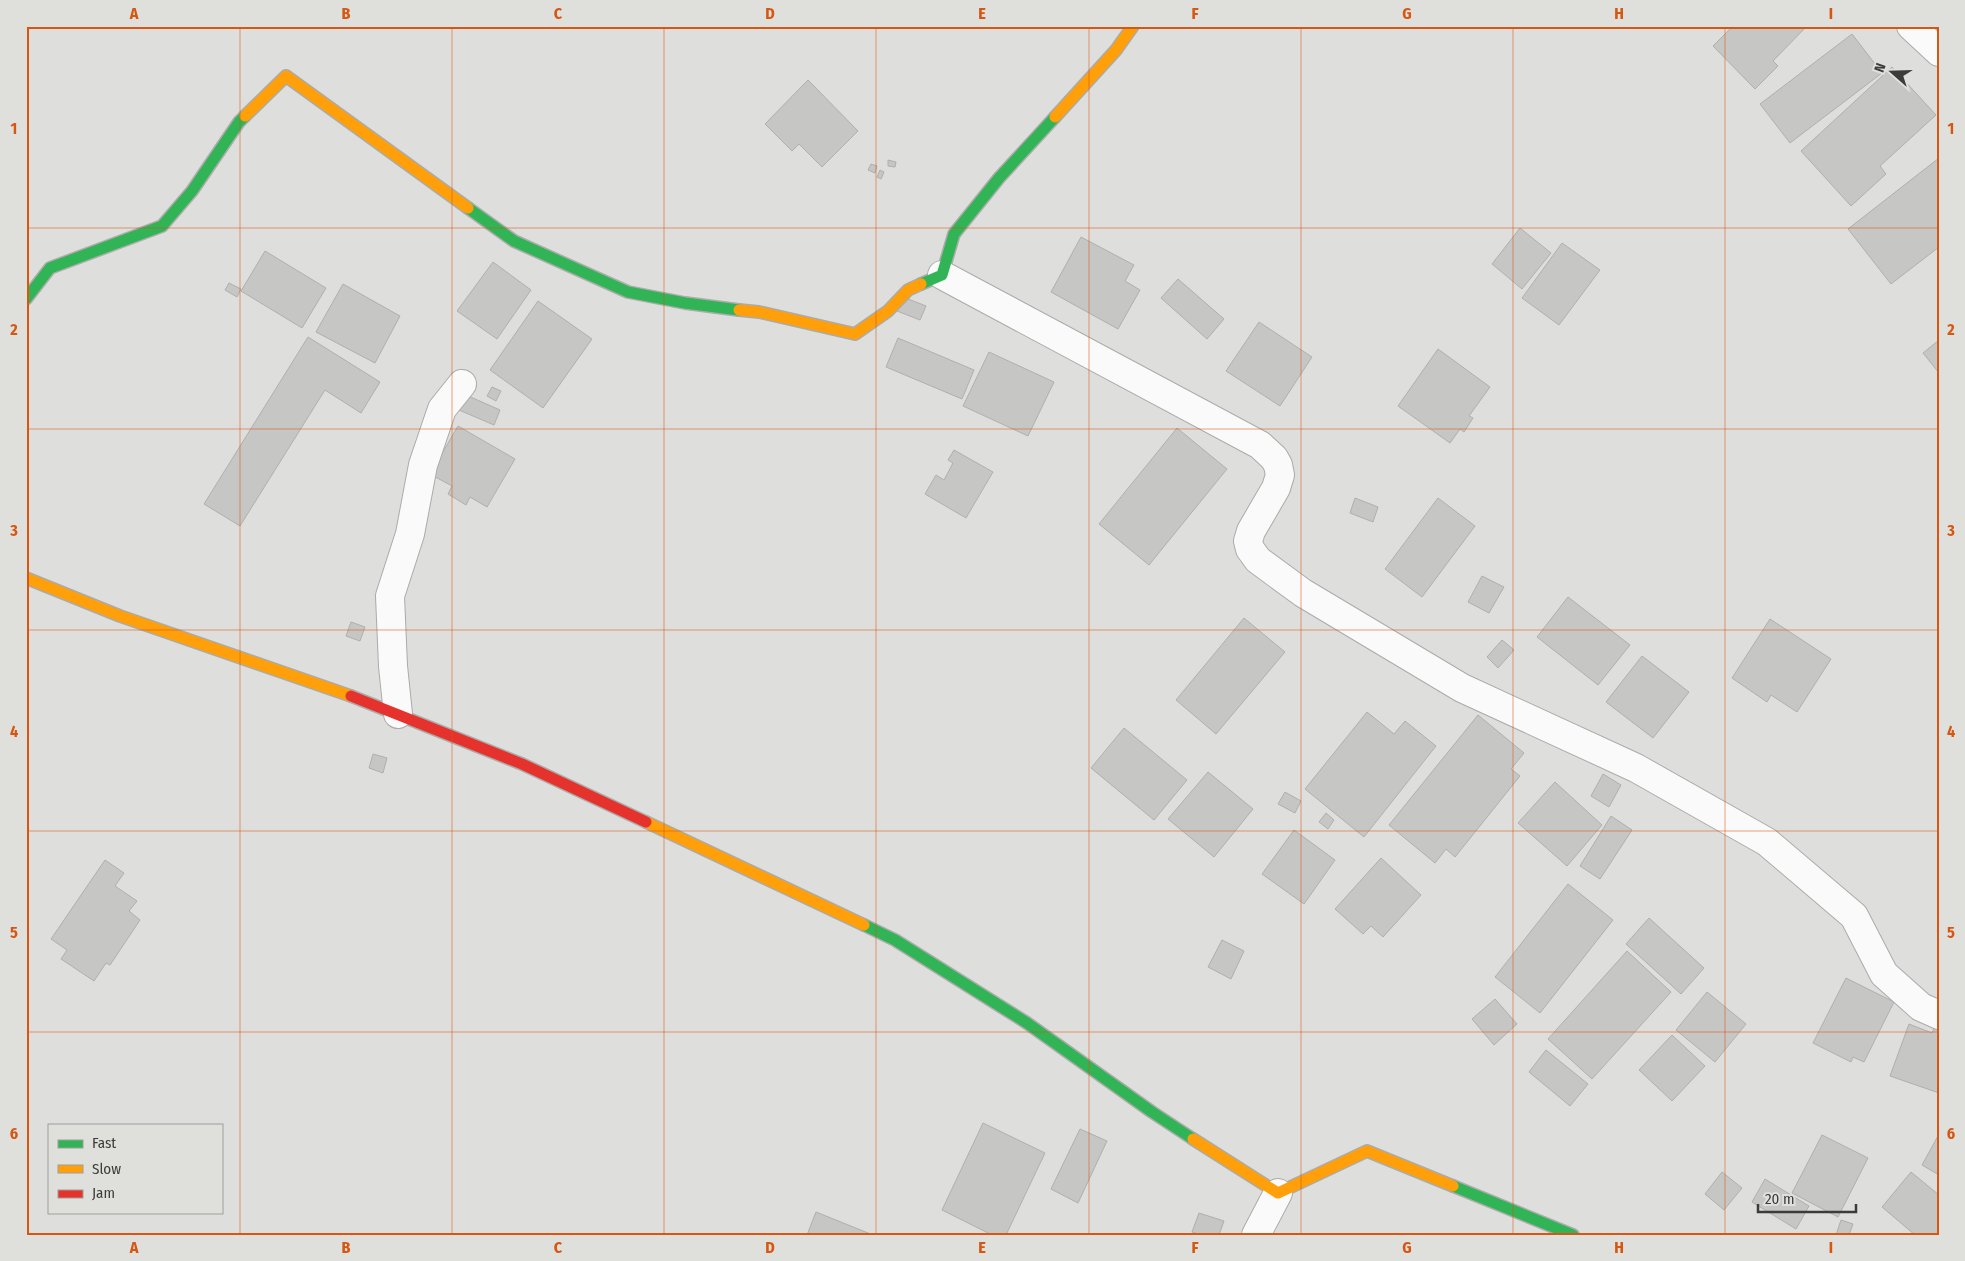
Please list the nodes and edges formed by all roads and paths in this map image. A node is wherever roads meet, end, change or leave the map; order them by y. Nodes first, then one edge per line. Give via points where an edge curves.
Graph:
1 (1133, 26) edge
2 (1911, 26) edge
3 (1939, 52) edge
4 (942, 275) junction
5 (26, 299) edge
6 (462, 384) dead end
7 (26, 578) edge
8 (398, 714) junction
9 (1939, 1015) edge
10 (1278, 1193) junction
11 (1256, 1235) edge
12 (1573, 1235) edge

1 - 4 street via 1116,50 999,178 954,234
2 - 3 street
4 - 5 street via 908,290 888,311 855,334 759,312 628,292 514,241 286,76 239,122 192,191 162,226 50,268
4 - 9 street via 1260,445 1274,458 1280,475 1248,541 1258,560 1303,593 1462,688 1636,768 1767,842 1854,916 1884,974 1921,1007
6 - 8 street via 442,409 423,465 410,534 390,596
7 - 8 street via 120,616
8 - 10 street via 522,764 895,940 1027,1023 1152,1112
10 - 11 street
10 - 12 street via 1367,1151

